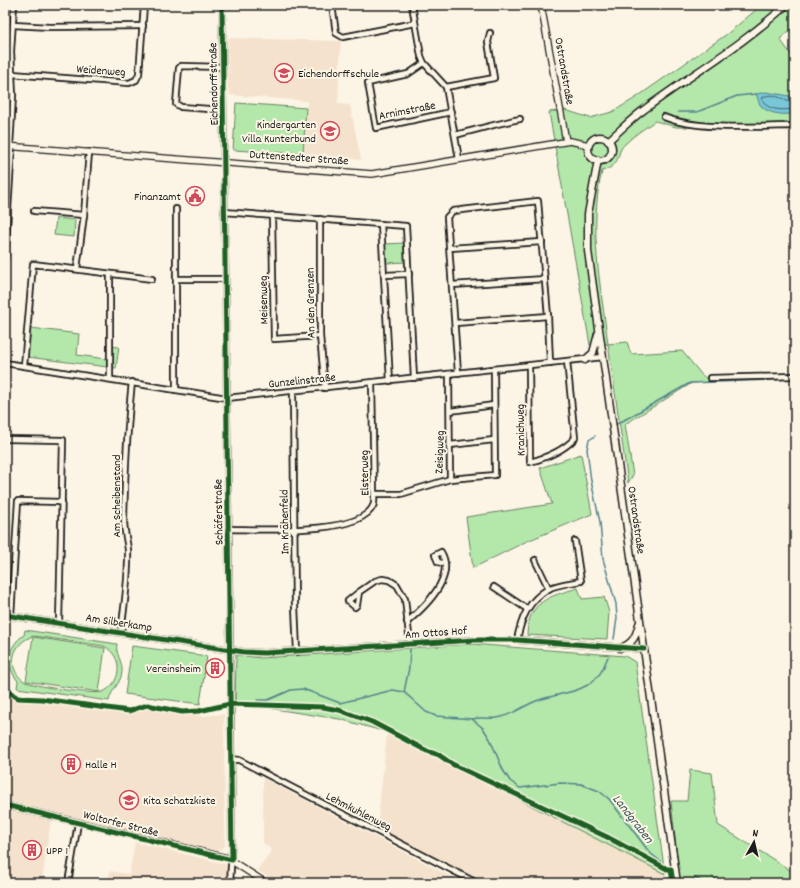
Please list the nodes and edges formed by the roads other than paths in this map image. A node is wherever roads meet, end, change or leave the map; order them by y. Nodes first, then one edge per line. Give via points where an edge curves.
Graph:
1 (14, 5) edge
2 (144, 5) edge
3 (222, 5) edge
4 (332, 5) edge
5 (412, 5) edge
6 (541, 5) edge
7 (786, 5) edge
8 (415, 23) junction
9 (12, 25) junction
10 (143, 26) junction
11 (490, 33) dead end
12 (424, 63) junction
13 (223, 67) junction
14 (12, 74) junction
15 (446, 87) junction
16 (223, 110) junction
17 (451, 112) junction
18 (664, 118) dead end
19 (520, 119) dead end
20 (795, 126) edge
21 (455, 135) junction
22 (566, 141) junction
23 (608, 141) junction
24 (589, 145) junction
25 (9, 146) edge
26 (89, 152) junction
27 (459, 160) junction
28 (598, 160) junction
29 (224, 163) junction
30 (176, 209) dead end
31 (34, 211) dead end
32 (224, 212) junction
33 (84, 215) junction
34 (272, 215) junction
35 (320, 218) junction
36 (382, 224) junction
37 (542, 242) junction
38 (450, 248) junction
39 (5, 258) edge
40 (77, 269) junction
41 (110, 274) junction
42 (409, 274) junction
43 (384, 275) junction
44 (152, 278) dead end
45 (176, 279) junction
46 (225, 279) junction
47 (545, 279) junction
48 (452, 285) junction
49 (548, 316) junction
50 (455, 323) junction
51 (599, 331) junction
52 (320, 336) junction
53 (603, 357) junction
54 (585, 360) junction
55 (567, 362) junction
56 (5, 363) edge
57 (550, 363) junction
58 (24, 366) junction
59 (529, 366) junction
60 (494, 370) junction
61 (458, 373) junction
62 (449, 374) junction
63 (795, 376) edge
64 (414, 378) junction
65 (710, 378) dead end
66 (110, 379) junction
67 (390, 381) junction
68 (132, 382) junction
69 (372, 382) junction
70 (325, 388) junction
71 (176, 390) junction
72 (293, 392) junction
73 (227, 398) junction
74 (494, 405) junction
75 (450, 411) junction
76 (5, 439) edge
77 (494, 440) junction
78 (450, 445) junction
79 (450, 479) junction
80 (374, 494) junction
81 (62, 502) junction
82 (294, 528) junction
83 (228, 529) junction
84 (575, 542) dead end
85 (535, 560) dead end
86 (445, 564) dead end
87 (494, 587) dead end
88 (549, 589) junction
89 (359, 592) dead end
90 (526, 609) junction
91 (5, 615) edge
92 (11, 616) junction
93 (640, 618) junction
94 (408, 622) junction
95 (59, 623) junction
96 (121, 633) junction
97 (518, 640) junction
98 (410, 644) junction
99 (620, 648) junction
100 (230, 649) junction
101 (644, 649) junction
102 (297, 652) junction
103 (231, 759) junction
104 (5, 805) edge
105 (78, 823) junction
106 (232, 860) junction
107 (68, 883) edge
108 (230, 883) edge
109 (266, 883) edge
110 (477, 883) edge
111 (677, 883) edge

1 - 9 street
2 - 10 street, Weidenweg
3 - 13 street, Eichendorffstraße
4 - 8 street via 336,32 343,37
5 - 8 street
6 - 22 street, Ostrandstraße
7 - 23 main road via 771,20 730,51 645,109
8 - 12 street
9 - 10 street
9 - 14 street
10 - 14 street, Weidenweg via 139,74 136,80 129,83
11 - 15 street via 488,42 494,78
12 - 15 street
12 - 17 street, Arnimstraße via 408,74 368,82 376,128
13 - 16 street, Eichendorffstraße
13 - 16 street, Eichendorffstraße via 181,66 176,104 181,107
14 - 25 street
15 - 17 street
16 - 29 street, Eichendorffstraße
17 - 21 street
18 - 20 street via 679,124
19 - 21 street
21 - 27 street
22 - 24 street, Duttenstedter Straße via 578,141
22 - 27 street, Duttenstedter Straße
23 - 24 main road via 599,137
23 - 28 main road via 611,147 610,154 605,159
24 - 28 main road via 590,154
25 - 26 street, Duttenstedter Straße
25 - 39 street
26 - 29 street, Duttenstedter Straße
26 - 33 street
27 - 29 street, Duttenstedter Straße via 372,174
28 - 51 main road, Ostrandstraße via 589,205 587,231
29 - 32 street, Schäferstraße
30 - 45 street
31 - 33 street
32 - 34 street
32 - 46 street, Schäferstraße
33 - 40 street
34 - 35 street
34 - 52 street, Meisenweg via 274,339
35 - 36 street
35 - 52 street, An den Grenzen
36 - 42 street via 406,226
36 - 43 street
37 - 38 street
37 - 38 street via 538,201 453,210 447,217
37 - 47 street
38 - 48 street
40 - 41 street
40 - 58 street via 33,264
41 - 44 street
41 - 66 street
42 - 43 street
42 - 64 street
43 - 67 street
45 - 46 street
45 - 71 street
46 - 73 street, Schäferstraße
47 - 48 street
47 - 49 street
48 - 50 street
49 - 50 street
49 - 57 street
50 - 61 street
51 - 53 main road, Ostrandstraße
51 - 54 main road via 593,353
52 - 70 street, An den Grenzen
53 - 54 street, Gunzelinstraße
53 - 93 main road, Ostrandstraße
54 - 55 street, Gunzelinstraße
55 - 57 street, Gunzelinstraße
55 - 59 street, Kranichweg via 575,438 570,444 555,452 530,462
56 - 58 street, Gunzelinstraße
57 - 59 street, Gunzelinstraße
58 - 66 street, Gunzelinstraße
59 - 60 street, Gunzelinstraße
60 - 61 street, Gunzelinstraße
60 - 74 street
61 - 62 street, Gunzelinstraße
62 - 64 street, Gunzelinstraße
62 - 75 street, Zeisigweg
63 - 65 street
64 - 67 street, Gunzelinstraße
66 - 68 street, Gunzelinstraße
67 - 69 street, Gunzelinstraße
68 - 71 street, Gunzelinstraße
68 - 96 street, Am Scheibenstand via 124,520 128,549 127,584
69 - 70 street, Gunzelinstraße
69 - 80 street, Elsterweg
70 - 72 street, Gunzelinstraße
71 - 73 street, Gunzelinstraße
72 - 73 street, Gunzelinstraße
72 - 82 street, Im Krähenfeld
73 - 83 street, Schäferstraße
74 - 75 street
74 - 77 street
75 - 78 street, Zeisigweg
76 - 81 street via 63,440
77 - 78 street
77 - 79 street via 495,475
78 - 79 street, Zeisigweg
79 - 80 street, Zeisigweg via 401,494
80 - 82 street, Elsterweg via 371,511 350,522 333,527
81 - 92 street via 18,501
81 - 95 street
82 - 83 street, Elsterweg
82 - 102 street, Im Krähenfeld
83 - 100 street, Schäferstraße
84 - 88 street via 581,581
85 - 88 street
86 - 94 street via 439,586 429,601
87 - 90 street
88 - 90 street
89 - 94 street via 382,579 398,585 404,595
90 - 97 street via 520,623
91 - 92 street, Am Silberkamp
92 - 95 street, Am Silberkamp
93 - 99 main road via 634,639 629,645
93 - 101 main road, Ostrandstraße
94 - 98 street
95 - 96 street, Am Silberkamp
96 - 100 street, Am Silberkamp
97 - 98 street, Am Ottos Hof
97 - 99 street, Am Ottos Hof
98 - 102 street, Am Ottos Hof
99 - 101 street, Am Ottos Hof
100 - 102 street, Am Ottos Hof via 264,653
100 - 103 street, Schäferstraße
101 - 111 main road, Ostrandstraße
103 - 106 street, Schäferstraße
103 - 110 street, Lehmkuhlenweg via 239,760
104 - 105 street, Woltorfer Straße
105 - 106 street, Woltorfer Straße
105 - 107 street
106 - 108 street, Schäferstraße
106 - 109 street, Woltorfer Straße

